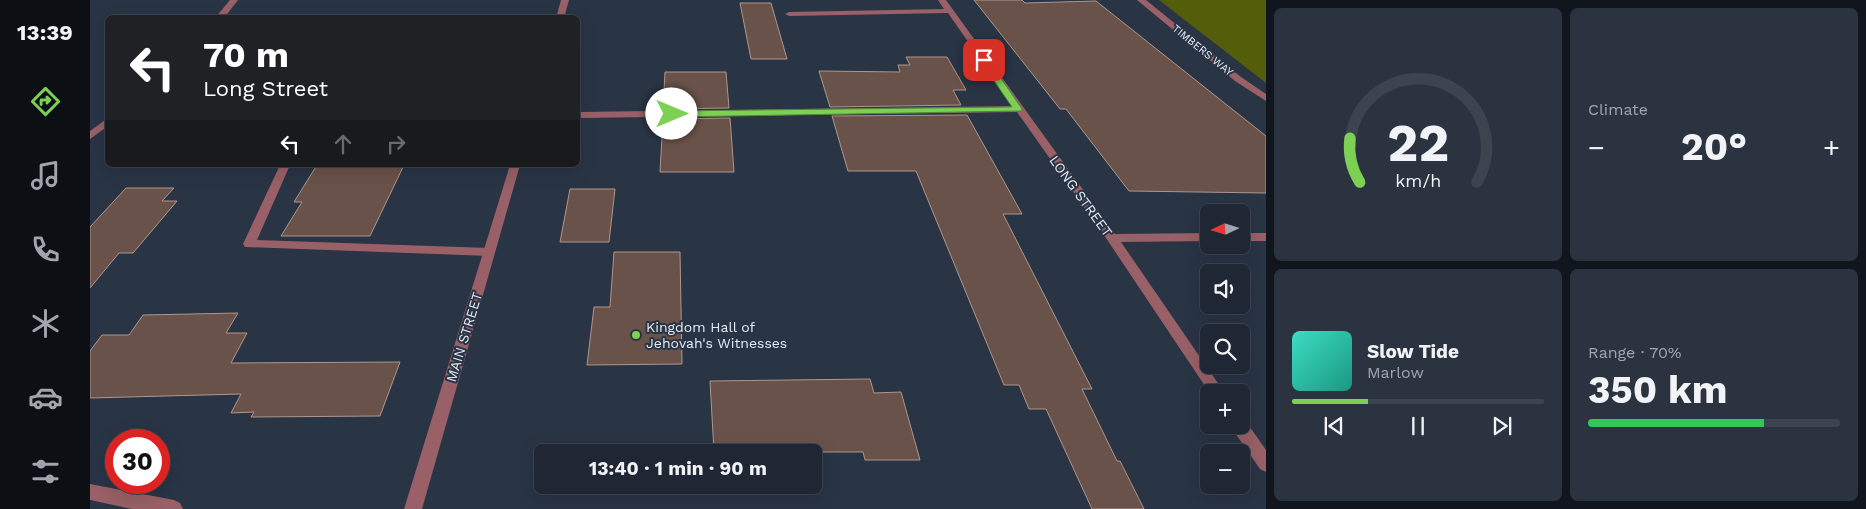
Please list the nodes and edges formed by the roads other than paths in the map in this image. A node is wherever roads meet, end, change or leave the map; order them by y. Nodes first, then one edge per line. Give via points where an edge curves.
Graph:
1 (234, 0) edge
2 (566, 0) edge
3 (942, 0) edge
4 (1141, 0) edge
5 (950, 11) junction
6 (789, 14) dead end
7 (222, 15) edge
8 (561, 15) edge
9 (1265, 97) edge
10 (1018, 109) junction
11 (580, 115) edge
12 (105, 124) edge
13 (90, 136) edge
14 (284, 167) edge
15 (514, 167) edge
16 (1200, 237) edge
17 (1250, 237) edge
18 (1266, 237) edge
19 (1112, 238) junction
20 (489, 252) junction
21 (1212, 384) edge
22 (1245, 434) edge
23 (1266, 464) edge
24 (90, 492) edge
25 (174, 509) edge
26 (413, 509) edge

1 - 7 street
2 - 8 street
3 - 5 street, LONG STREET
4 - 9 street, TIMBERS WAY
5 - 6 street
5 - 10 street, LONG STREET
10 - 11 street
10 - 19 street, LONG STREET
12 - 13 street
14 - 20 street via 249,244
15 - 20 street, MAIN STREET
16 - 19 street
17 - 18 street
19 - 21 street, LONG STREET
20 - 26 street, MAIN STREET
22 - 23 street
24 - 25 street

